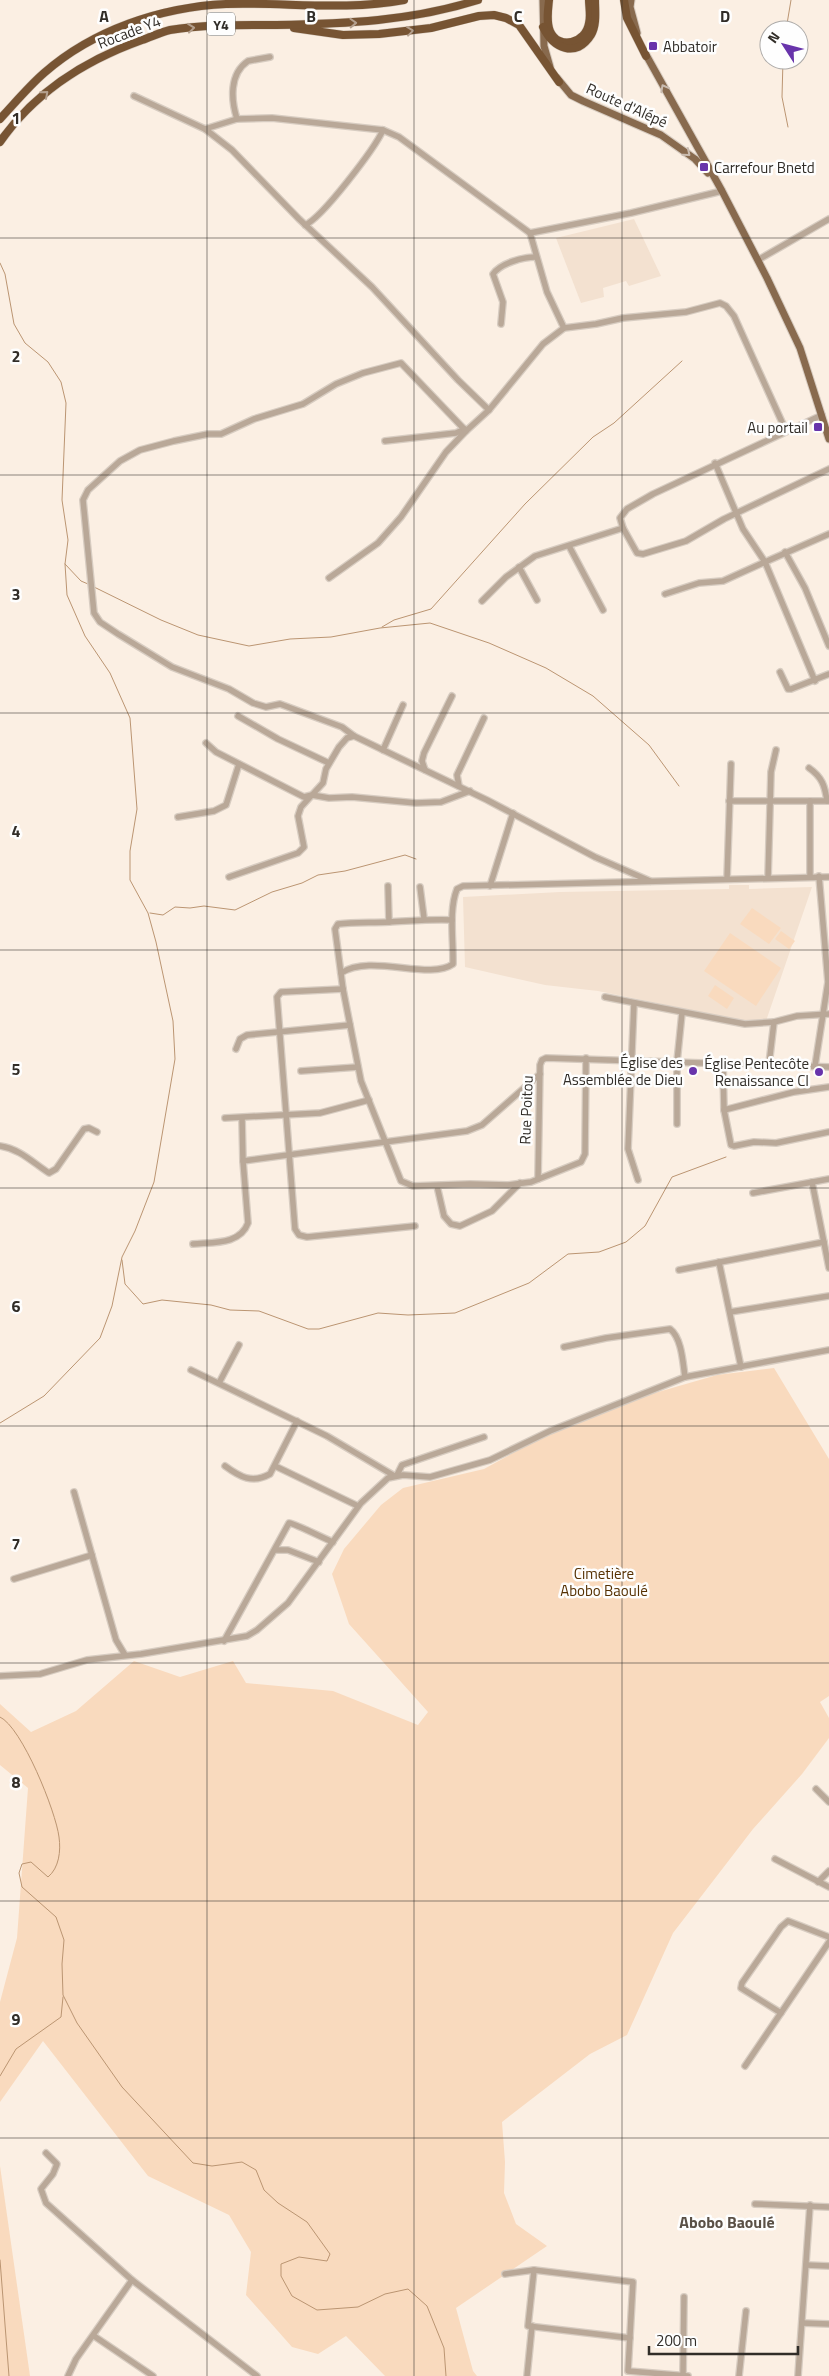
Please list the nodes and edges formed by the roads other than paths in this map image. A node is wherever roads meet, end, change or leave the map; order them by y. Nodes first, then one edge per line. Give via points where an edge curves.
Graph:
1 (404, 0) edge
2 (478, 0) edge
3 (543, 0) edge
4 (549, 0) edge
5 (589, 0) edge
6 (594, 0) edge
7 (624, 0) edge
8 (630, 0) edge
9 (397, 1) edge
10 (275, 25) junction
11 (543, 28) junction
12 (646, 56) junction
13 (270, 57) dead end
14 (559, 82) junction
15 (134, 96) dead end
16 (0, 119) edge
17 (237, 119) junction
18 (205, 129) junction
19 (383, 130) junction
20 (0, 142) edge
21 (722, 191) junction
22 (829, 219) edge
23 (306, 225) junction
24 (530, 233) junction
25 (536, 257) junction
26 (758, 260) junction
27 (502, 324) dead end
28 (564, 328) junction
29 (489, 410) junction
30 (822, 415) junction
31 (465, 430) junction
32 (786, 431) junction
33 (829, 439) edge
34 (384, 441) dead end
35 (716, 463) junction
36 (829, 469) edge
37 (738, 514) junction
38 (623, 528) junction
39 (829, 534) edge
40 (569, 546) junction
41 (785, 552) junction
42 (765, 562) junction
43 (519, 567) junction
44 (329, 578) dead end
45 (665, 594) dead end
46 (537, 600) dead end
47 (482, 601) dead end
48 (603, 610) dead end
49 (829, 646) edge
50 (780, 672) dead end
51 (829, 674) edge
52 (815, 681) junction
53 (452, 696) dead end
54 (403, 705) dead end
55 (238, 716) dead end
56 (484, 718) dead end
57 (354, 736) junction
58 (206, 743) dead end
59 (383, 750) junction
60 (776, 750) dead end
61 (329, 762) junction
62 (240, 764) junction
63 (731, 764) dead end
64 (809, 768) dead end
65 (425, 770) junction
66 (459, 786) junction
67 (470, 791) junction
68 (312, 795) junction
69 (770, 800) junction
70 (729, 801) junction
71 (810, 801) junction
72 (828, 801) edge
73 (513, 813) junction
74 (178, 817) dead end
75 (819, 876) junction
76 (810, 877) junction
77 (829, 877) edge
78 (229, 878) dead end
79 (768, 878) junction
80 (727, 879) junction
81 (650, 881) junction
82 (388, 886) dead end
83 (490, 886) junction
84 (420, 887) dead end
85 (424, 918) junction
86 (452, 920) junction
87 (389, 922) junction
88 (340, 972) junction
89 (343, 988) junction
90 (605, 997) dead end
91 (634, 1003) junction
92 (682, 1013) junction
93 (826, 1014) edge
94 (774, 1022) junction
95 (350, 1025) junction
96 (280, 1033) junction
97 (236, 1049) dead end
98 (586, 1058) junction
99 (633, 1061) junction
100 (677, 1062) junction
101 (723, 1064) junction
102 (769, 1064) junction
103 (815, 1066) junction
104 (358, 1067) junction
105 (829, 1067) edge
106 (301, 1071) dead end
107 (540, 1074) junction
108 (829, 1087) edge
109 (369, 1100) junction
110 (724, 1110) junction
111 (287, 1114) junction
112 (225, 1118) dead end
113 (242, 1118) junction
114 (677, 1124) dead end
115 (97, 1132) dead end
116 (829, 1132) edge
117 (386, 1142) junction
118 (0, 1146) edge
119 (290, 1154) junction
120 (243, 1161) junction
121 (538, 1179) junction
122 (638, 1180) dead end
123 (829, 1180) edge
124 (812, 1182) junction
125 (520, 1183) junction
126 (437, 1186) junction
127 (753, 1194) dead end
128 (415, 1226) dead end
129 (824, 1242) junction
130 (193, 1244) dead end
131 (719, 1262) junction
132 (829, 1268) edge
133 (680, 1270) dead end
134 (829, 1296) edge
135 (730, 1312) junction
136 (240, 1345) dead end
137 (564, 1347) dead end
138 (829, 1350) edge
139 (742, 1367) junction
140 (191, 1370) dead end
141 (685, 1377) junction
142 (220, 1384) junction
143 (297, 1421) junction
144 (484, 1436) dead end
145 (225, 1466) dead end
146 (275, 1466) junction
147 (395, 1475) junction
148 (74, 1492) dead end
149 (358, 1506) junction
150 (333, 1542) junction
151 (276, 1550) junction
152 (92, 1555) junction
153 (319, 1562) junction
154 (14, 1579) dead end
155 (224, 1641) junction
156 (125, 1655) junction
157 (0, 1676) edge
158 (816, 1790) dead end
159 (829, 1802) edge
160 (775, 1859) dead end
161 (829, 1871) edge
162 (818, 1882) junction
163 (829, 1887) edge
164 (829, 1937) edge
165 (829, 1942) edge
166 (781, 2013) junction
167 (745, 2066) dead end
168 (46, 2153) dead end
169 (755, 2204) dead end
170 (810, 2206) junction
171 (829, 2207) edge
172 (806, 2264) junction
173 (829, 2266) edge
174 (534, 2270) junction
175 (505, 2274) dead end
176 (132, 2280) junction
177 (684, 2297) dead end
178 (746, 2311) dead end
179 (802, 2323) junction
180 (829, 2324) edge
181 (532, 2326) junction
182 (94, 2336) junction
183 (630, 2338) junction
184 (627, 2373) edge
185 (68, 2376) edge
186 (153, 2376) edge
187 (257, 2376) edge
188 (527, 2376) edge
189 (683, 2376) edge
190 (688, 2376) edge
191 (739, 2376) edge
192 (798, 2376) edge

1 - 9 highway, Rocade Y4 / Y4
10 -> 2 highway, Rocade Y4 / Y4 via 415,16
3 - 11 main road, Route d'Alépé
4 - 5 highway via 550,31 566,44 575,42 587,30 590,23
6 - 11 highway via 591,35 576,48 558,46 547,37
7 - 12 highway via 627,18
8 - 12 main road, Route d'Alépé
9 - 16 highway, Rocade Y4 / Y4 via 360,6 225,4 166,12 116,28 77,49 45,72
10 -> 14 highway via 343,34 379,34 431,28 494,15 519,25
20 -> 10 highway, Rocade Y4 / Y4 via 56,85 86,64 127,45 169,30 224,24
11 - 14 main road, Route d'Alépé via 549,63
21 -> 12 main road, Route d'Alépé
13 - 17 street via 245,64 235,79 232,101
14 -> 21 main road, Route d'Alépé via 583,102 679,146
15 - 18 street
17 - 18 street
17 - 19 street via 272,118
18 - 23 street via 250,166
19 - 23 street via 330,203 313,222
19 - 24 street via 399,137
21 - 24 street
21 - 26 main road, Route d'Alépé
22 - 26 street
23 - 29 street via 372,287
24 - 25 street
25 - 27 street via 515,261 496,269 493,274 502,302
25 - 28 street via 547,292
26 - 30 main road, Route d'Alépé via 800,348
28 - 29 street via 542,344
28 - 32 street via 686,312 724,303 737,323
29 - 31 street
30 - 32 street
30 - 33 main road, Route d'Alépé
31 - 34 street via 456,434
31 - 44 street via 401,517 378,542
31 - 57 street via 401,363 390,365 336,384 303,404 254,419 221,434 208,434 140,450 120,461 88,490 83,500 94,613 100,622 172,667 228,689 253,703 266,707 280,704 342,727
32 - 35 street
35 - 37 street
35 - 38 street via 627,509 620,518
36 - 37 street
37 - 38 street via 686,541 644,554 637,553
37 - 42 street via 748,537
38 - 40 street
39 - 41 street
40 - 43 street via 535,556
40 - 48 street
41 - 42 street
41 - 49 street via 809,597
42 - 45 street via 723,581 688,586
42 - 52 street
43 - 46 street
43 - 47 street
50 - 52 street via 788,689 795,690
51 - 52 street
53 - 65 street via 424,753
54 - 59 street
55 - 61 street
56 - 66 street via 457,775
57 - 59 street
57 - 61 street via 347,738
58 - 62 street
59 - 65 street
60 - 69 street
61 - 68 street via 323,783
62 - 68 street via 294,793 304,797
62 - 74 street via 226,805 214,811
63 - 70 street
64 - 72 street via 819,774
65 - 66 street
66 - 67 street
67 - 68 street via 441,802 416,803
67 - 73 street
68 - 78 street via 298,816 304,847 298,853
69 - 70 street
69 - 71 street
69 - 79 street
70 - 80 street
71 - 72 street
71 - 76 street
73 - 81 street via 595,857
73 - 83 street
75 - 76 street
75 - 77 street
75 - 93 street via 828,982
76 - 79 street
79 - 80 street
80 - 81 street
81 - 83 street
82 - 87 street
83 - 86 street via 457,888
84 - 85 street
85 - 86 street
85 - 87 street
86 - 88 street via 453,964 448,967 374,965
87 - 88 street via 338,924 335,936
88 - 89 street
89 - 95 street
89 - 96 street via 278,993
90 - 91 street
91 - 92 street
91 - 99 street
92 - 94 street via 745,1024
92 - 100 street
93 - 94 street
93 - 103 street
94 - 102 street
95 - 96 street
95 - 104 street
96 - 97 street via 247,1035 240,1039
96 - 111 street
98 - 99 street, Rue Poitou
98 - 107 street, Rue Poitou via 546,1058 542,1060
98 - 121 street via 585,1154 581,1162
99 - 100 street, Rue Poitou
99 - 122 street via 628,1149
100 - 101 street, Rue Poitou
100 - 114 street
101 - 102 street, Rue Poitou
101 - 110 street
102 - 103 street, Rue Poitou
103 - 105 street, Rue Poitou
104 - 106 street
104 - 109 street
107 - 117 street via 482,1125 467,1131
107 - 121 street, Rue Poitou
108 - 110 street via 794,1092
109 - 111 street via 320,1113
109 - 117 street
110 - 116 street via 731,1145 734,1146 754,1142 776,1143
111 - 113 street
111 - 119 street
112 - 113 street
113 - 120 street
115 - 118 street via 84,1129 56,1169 48,1173 24,1155
117 - 119 street
117 - 126 street via 401,1181 413,1186
119 - 120 street
119 - 128 street via 295,1228 299,1235 307,1237
120 - 130 street via 248,1223 245,1230 236,1238
121 - 125 street
123 - 124 street
124 - 127 street
124 - 129 street
125 - 126 street
125 - 126 street via 492,1211 460,1226 451,1224 444,1216
129 - 131 street
129 - 132 street
131 - 133 street
131 - 135 street
134 - 135 street
135 - 139 street
136 - 142 street
137 - 141 street via 670,1330 678,1340
138 - 139 street
139 - 141 street
140 - 142 street
141 - 147 street via 550,1431 490,1460 430,1477
142 - 143 street
143 - 146 street
143 - 147 street
144 - 147 street via 402,1465
145 - 146 street via 252,1480 270,1474
146 - 149 street
147 - 149 street
148 - 152 street
149 - 150 street
150 - 151 street via 293,1523 289,1524
150 - 153 street
151 - 153 street via 288,1550
151 - 155 street
152 - 154 street
152 - 156 street via 116,1640
153 - 155 street via 288,1603 257,1630 247,1636
155 - 156 street
156 - 157 street via 87,1660 40,1674
158 - 159 street
160 - 162 street
161 - 162 street
162 - 163 street
164 - 166 street via 788,1921 742,1983 742,1988
165 - 166 street
166 - 167 street
168 - 176 street via 57,2164 54,2174 41,2189 46,2203
169 - 170 street
170 - 171 street
170 - 172 street
172 - 173 street
172 - 179 street
174 - 175 street
174 - 181 street via 528,2326
174 - 183 street via 633,2282
176 - 182 street
176 - 187 street
177 - 189 street
178 - 191 street
179 - 180 street
179 - 192 street
181 - 183 street
181 - 188 street
182 - 185 street via 76,2359
182 - 186 street
183 - 184 street
184 - 189 street
189 - 190 street

